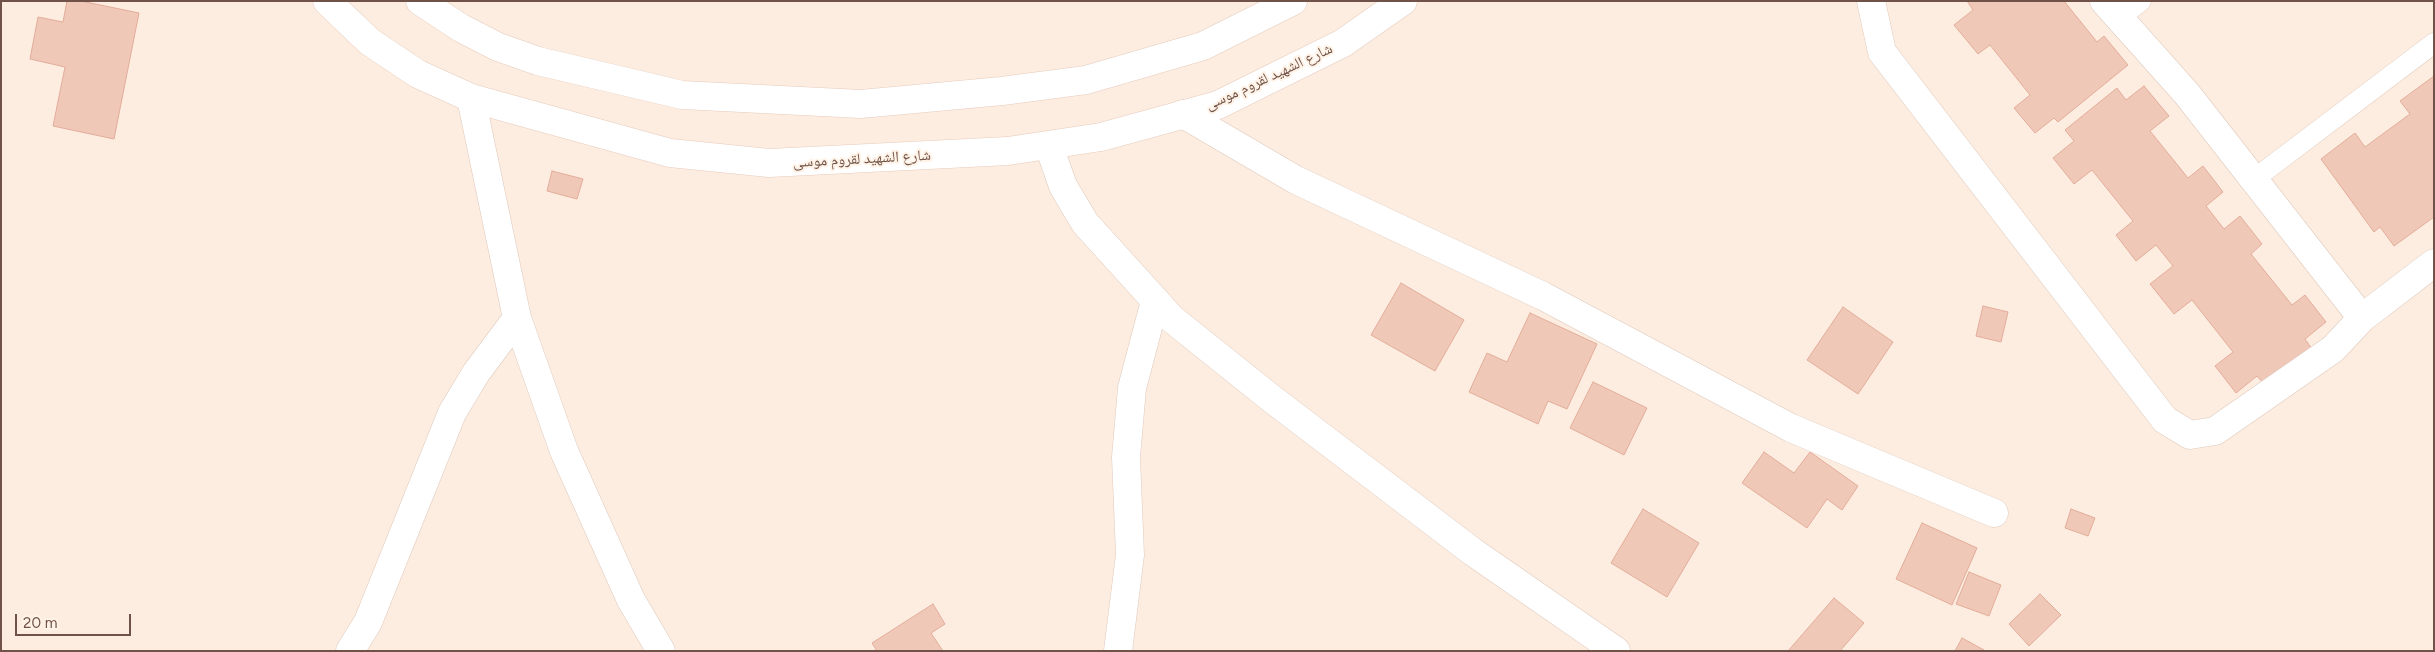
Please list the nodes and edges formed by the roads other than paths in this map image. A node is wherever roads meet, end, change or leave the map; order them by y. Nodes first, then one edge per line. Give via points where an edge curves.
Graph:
1 (327, 1) edge
2 (420, 1) edge
3 (1293, 1) edge
4 (1403, 1) edge
5 (1872, 1) edge
6 (2141, 1) edge
7 (2111, 10) edge
8 (2434, 43) edge
9 (471, 98) junction
10 (1183, 114) junction
11 (1048, 146) junction
12 (2253, 180) junction
13 (2434, 263) edge
14 (1155, 301) junction
15 (517, 318) junction
16 (2362, 318) junction
17 (1994, 513) dead end
18 (350, 651) edge
19 (661, 651) edge
20 (1118, 651) edge
21 (1616, 651) edge

1 - 9 street, شارع الشهيد لقروم موسى via 370,42 410,69
2 - 3 street via 461,28 514,53 682,95 861,104 1086,80 1203,46
4 - 10 street, شارع الشهيد لقروم موسى via 1343,43 1218,105
5 - 16 street via 1882,52 2165,420 2190,435 2215,431 2333,349
6 - 7 lane
7 - 12 street via 2187,94
8 - 12 lane
9 - 11 street, شارع الشهيد لقروم موسى via 670,153 768,163 1008,152
9 - 15 street
10 - 11 street, شارع الشهيد لقروم موسى via 1101,138
10 - 17 street via 1296,180 1543,296 1791,428
11 - 14 street via 1063,186 1085,223
12 - 16 street
13 - 16 street
14 - 20 street via 1132,388 1126,457 1130,555
14 - 21 street via 1172,319 1272,399 1473,552
15 - 18 street via 476,373 452,413 368,622
15 - 19 street via 564,451 631,600

